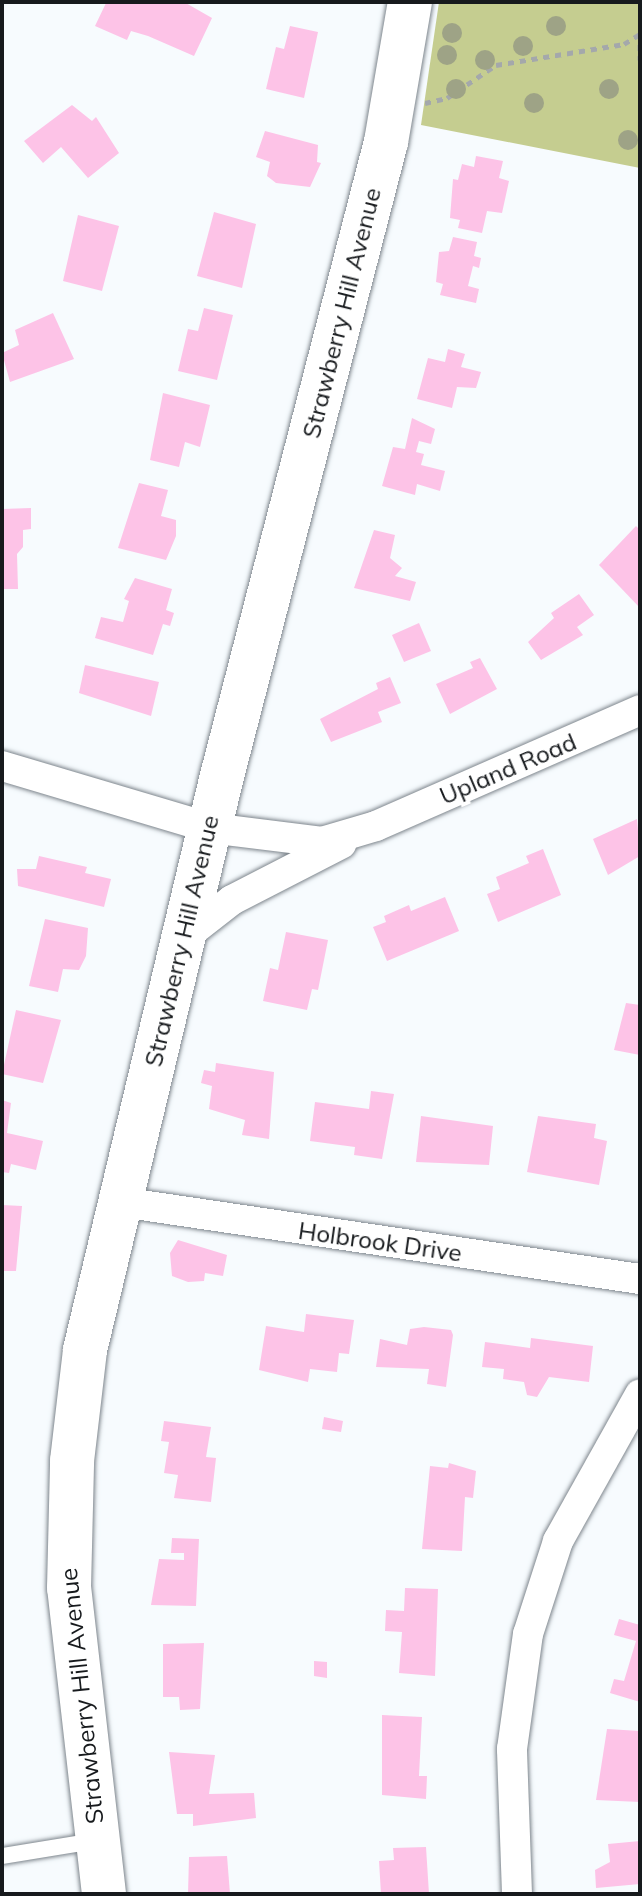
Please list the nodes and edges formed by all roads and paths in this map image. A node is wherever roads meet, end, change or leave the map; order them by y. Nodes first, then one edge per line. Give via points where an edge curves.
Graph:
1 (410, 2) edge
2 (640, 34) edge
3 (640, 44) edge
4 (640, 60) edge
5 (417, 103) dead end
6 (640, 710) edge
7 (2, 766) edge
8 (376, 826) junction
9 (210, 828) junction
10 (182, 939) junction
11 (121, 1202) junction
12 (640, 1279) edge
13 (640, 1394) edge
14 (97, 1841) junction
15 (2, 1856) edge
16 (104, 1894) edge
17 (517, 1894) edge

1 - 9 main road, Strawberry Hill Avenue via 386,142
2 - 5 path via 624,44 496,65 447,98
3 - 4 path
6 - 8 street, Upland Road
7 - 9 street, Upland Road
8 - 9 street, Upland Road via 322,842
8 - 10 street, Upland Road via 232,900
9 - 10 main road, Strawberry Hill Avenue
10 - 11 main road, Strawberry Hill Avenue
11 - 12 street, Holbrook Drive
11 - 14 main road, Strawberry Hill Avenue via 77,1404 68,1538 73,1642
13 - 17 street via 558,1541 528,1634 512,1749
14 - 15 lane
14 - 16 main road, Strawberry Hill Avenue

